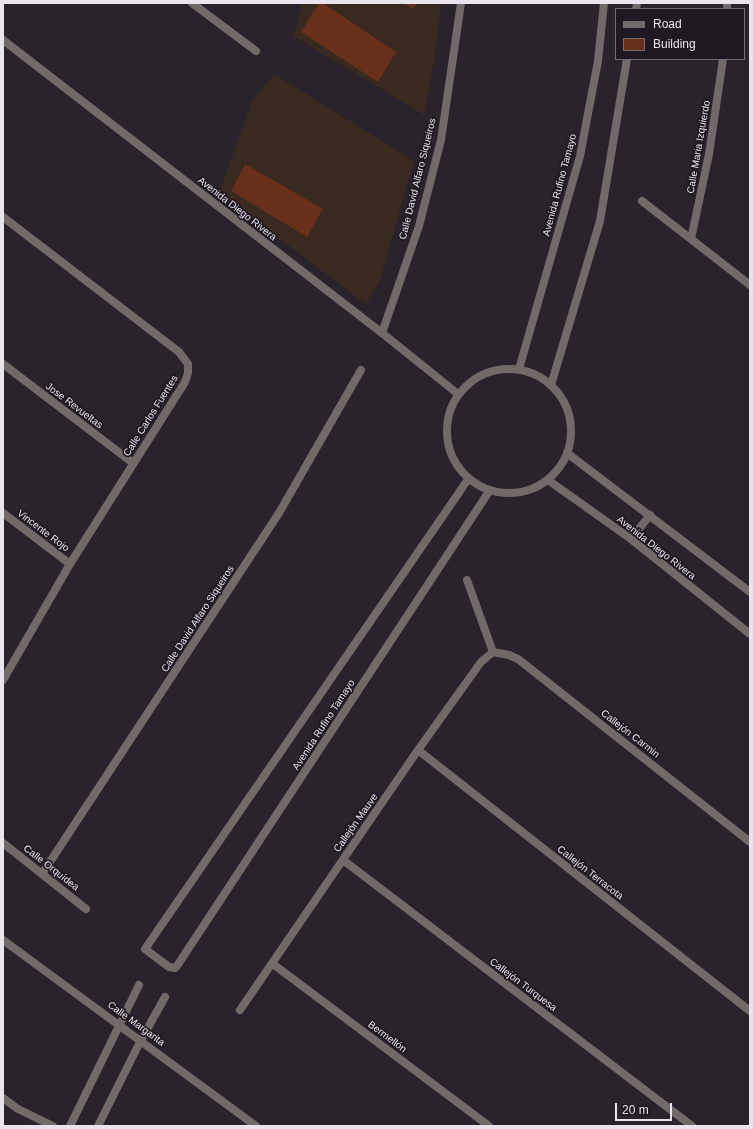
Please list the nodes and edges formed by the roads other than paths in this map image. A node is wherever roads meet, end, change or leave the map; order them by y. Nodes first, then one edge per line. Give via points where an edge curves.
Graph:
1 (192, 3) edge
2 (461, 3) edge
3 (604, 3) edge
4 (3, 40) edge
5 (256, 51) dead end
6 (627, 60) edge
7 (723, 60) edge
8 (642, 201) dead end
9 (3, 217) edge
10 (691, 238) junction
11 (750, 285) edge
12 (382, 333) junction
13 (3, 364) edge
14 (519, 369) junction
15 (361, 370) dead end
16 (552, 385) junction
17 (458, 394) junction
18 (567, 453) junction
19 (133, 463) junction
20 (468, 478) junction
21 (548, 480) junction
22 (490, 490) junction
23 (3, 513) edge
24 (650, 514) junction
25 (630, 540) junction
26 (70, 564) junction
27 (467, 580) dead end
28 (750, 592) edge
29 (750, 634) edge
30 (493, 652) junction
31 (3, 663) edge
32 (10, 668) junction
33 (3, 680) edge
34 (418, 750) junction
35 (750, 842) edge
36 (3, 843) edge
37 (343, 860) junction
38 (42, 874) junction
39 (86, 909) dead end
40 (3, 940) edge
41 (273, 964) junction
42 (138, 985) dead end
43 (165, 997) dead end
44 (240, 1010) dead end
45 (750, 1011) edge
46 (119, 1023) junction
47 (141, 1040) junction
48 (3, 1098) edge
49 (53, 1126) edge
50 (70, 1126) edge
51 (98, 1126) edge
52 (256, 1126) edge
53 (489, 1126) edge
54 (692, 1126) edge

1 - 5 street
2 - 12 street, Calle David Alfaro Siqueiros via 441,140 419,226
3 - 14 street, Avenida Rufino Tamayo via 598,61 580,156
4 - 12 street, Avenida Diego Rivera
6 - 16 street via 600,221
7 - 10 street, Calle Maria Izquierdo via 710,154
8 - 10 street
9 - 19 street, Calle Carlos Fuentes via 185,358 188,373 185,382
10 - 11 street
12 - 17 street, Avenida Diego Rivera
13 - 19 street, Jose Revueltas
14 - 16 street via 536,375
14 - 17 street via 501,369 485,373 470,382
15 - 38 street, Calle David Alfaro Siqueiros via 279,513
16 - 18 street via 563,400 570,417 571,435
17 - 20 street via 447,423 447,438 458,467
18 - 21 street via 560,468
18 - 24 street
19 - 26 street, Calle Carlos Fuentes
20 - 22 street
20 - 22 street, Avenida Rufino Tamayo via 145,949 172,968 177,966
21 - 22 street via 530,490 510,493
21 - 25 street, Avenida Diego Rivera
23 - 26 street, Vincente Rojo
24 - 25 street
24 - 28 street
25 - 29 street, Avenida Diego Rivera
26 - 32 street, Calle Carlos Fuentes
27 - 30 street
30 - 34 street, Callejón Mauve via 481,662
30 - 35 street, Callejón Carmin via 518,659
31 - 32 street
32 - 33 street, Calle Carlos Fuentes
34 - 37 street, Callejón Mauve
34 - 45 street, Callejón Terracota
36 - 38 street, Calle Orquídea
37 - 41 street, Callejón Mauve
37 - 54 street, Callejón Turquesa
38 - 39 street, Calle Orquídea
40 - 46 street, Calle Margarita
41 - 44 street, Callejón Mauve
41 - 53 street, Bermellón
42 - 46 street
43 - 47 street
46 - 47 street, Calle Margarita
46 - 50 street
47 - 51 street
47 - 52 street, Calle Margarita
48 - 49 street via 18,1109

